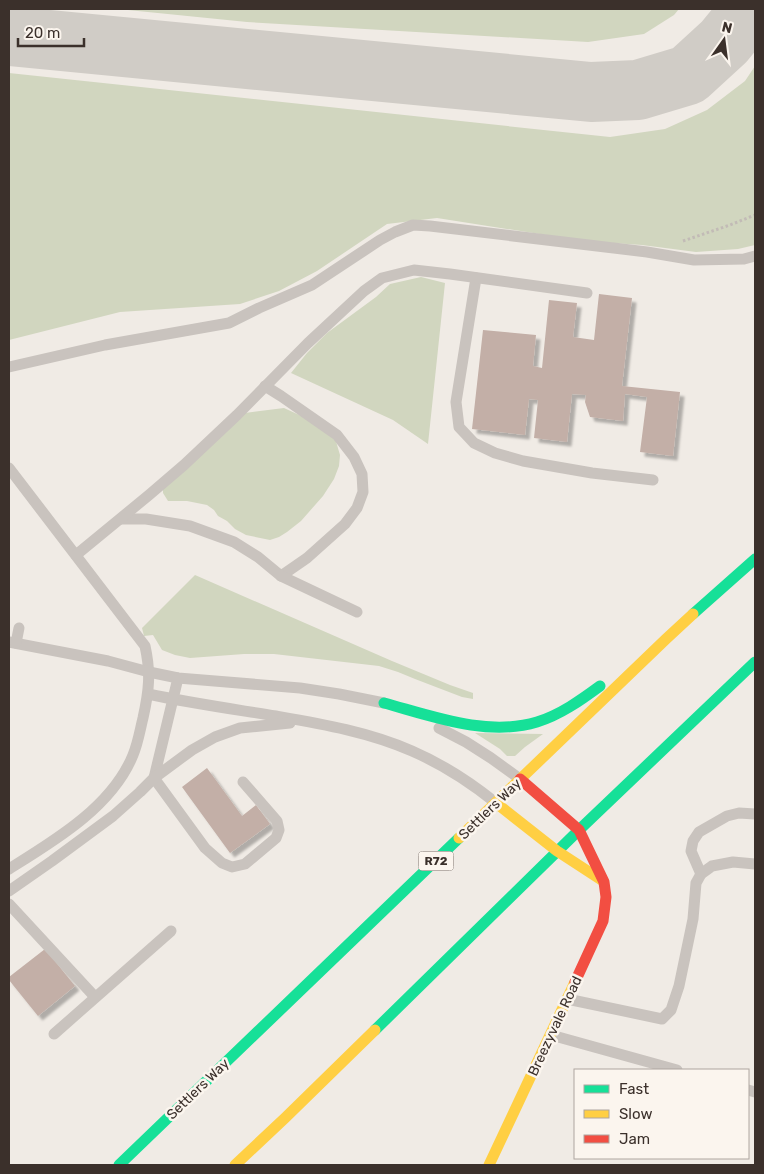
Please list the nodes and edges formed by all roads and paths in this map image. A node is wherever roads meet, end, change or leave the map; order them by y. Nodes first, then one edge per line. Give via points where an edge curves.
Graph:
1 (755, 215) edge
2 (675, 244) dead end
3 (755, 256) edge
4 (476, 278) junction
5 (587, 293) dead end
6 (9, 367) edge
7 (265, 386) junction
8 (9, 468) edge
9 (653, 480) dead end
10 (120, 519) junction
11 (76, 555) junction
12 (755, 559) edge
13 (281, 576) junction
14 (357, 612) dead end
15 (19, 628) dead end
16 (666, 639) junction
17 (12, 643) edge
18 (755, 662) edge
19 (149, 672) junction
20 (178, 678) junction
21 (148, 694) junction
22 (174, 700) junction
23 (384, 703) junction
24 (307, 721) junction
25 (154, 778) junction
26 (520, 779) junction
27 (243, 782) dead end
28 (496, 803) junction
29 (755, 814) edge
30 (579, 830) junction
31 (557, 851) junction
32 (755, 864) edge
33 (9, 869) edge
34 (701, 874) junction
35 (604, 882) junction
36 (9, 891) edge
37 (9, 904) edge
38 (171, 931) dead end
39 (95, 997) junction
40 (567, 999) junction
41 (54, 1034) dead end
42 (551, 1035) junction
43 (673, 1069) edge
44 (119, 1165) edge
45 (234, 1165) edge
46 (489, 1165) edge

1 - 2 path
3 - 6 lane via 694,260 413,225 380,240 312,285 229,323 105,345
4 - 5 lane
4 - 7 lane via 414,270 382,278 364,291
4 - 9 lane via 456,402 459,427 474,443 523,461
7 - 10 lane via 184,464
7 - 13 lane via 337,435 362,474 363,492 357,508 345,524
8 - 11 lane
10 - 11 lane
10 - 13 lane via 146,519 190,526 234,542
11 - 19 lane via 146,646
12 - 16 main road, Settlers Way / R72
13 - 14 lane
15 - 17 lane
16 - 23 main road via 564,710 536,722 515,726 478,725
16 - 26 main road, Settlers Way / R72
17 - 19 lane
18 - 30 main road
19 - 20 lane
19 - 21 lane
20 - 22 lane
20 - 23 lane via 300,688
21 - 22 lane
21 - 33 lane via 133,755 114,787 71,828
22 - 24 lane
22 - 25 lane
23 - 26 lane via 466,742
24 - 25 lane via 240,728 215,737
24 - 28 lane via 336,726 411,750 450,770
25 - 27 lane via 205,848 232,867 245,864 276,838 279,830 277,821
25 - 36 lane via 113,816
26 - 28 main road, Settlers Way / R72
26 - 30 main road, Breezyvale Road
28 - 31 main road
28 - 44 main road, Settlers Way / R72
29 - 34 lane via 727,816 698,832 691,850
30 - 31 main road
30 - 35 main road, Breezyvale Road
31 - 35 main road
31 - 45 main road
32 - 34 lane via 733,862 712,866
34 - 40 lane via 696,883 693,920 679,986 668,1014 662,1018
35 - 40 main road, Breezyvale Road via 603,921
37 - 39 lane
38 - 39 lane
39 - 41 lane
40 - 42 main road, Breezyvale Road
42 - 43 lane
42 - 46 main road, Breezyvale Road

